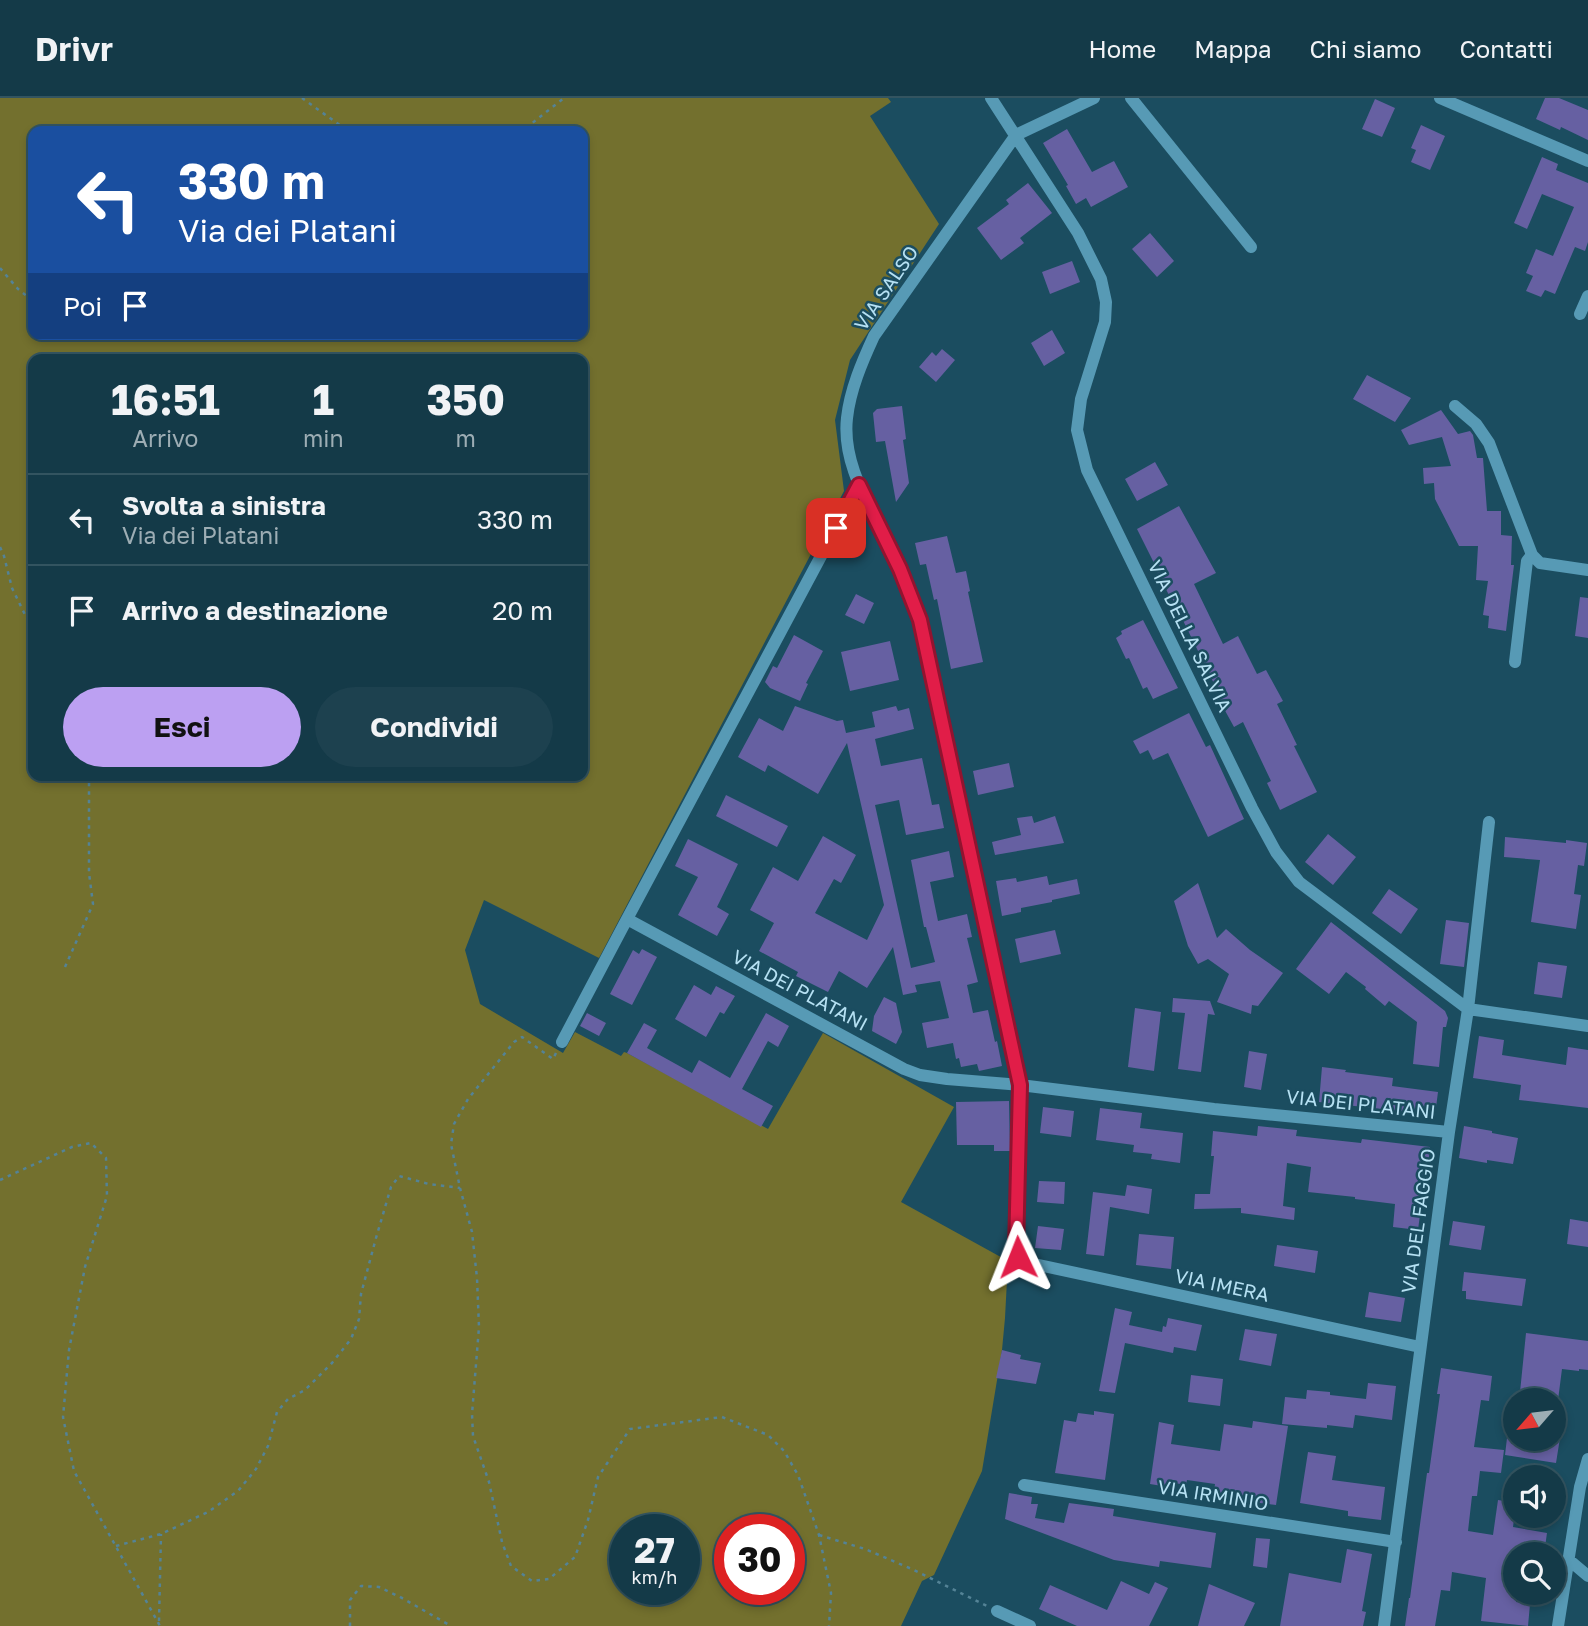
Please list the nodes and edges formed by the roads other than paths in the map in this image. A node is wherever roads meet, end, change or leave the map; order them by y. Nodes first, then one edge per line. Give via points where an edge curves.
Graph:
1 (991, 98) edge
2 (1094, 98) edge
3 (1131, 98) edge
4 (1440, 98) edge
5 (1016, 135) junction
6 (1588, 161) edge
7 (1251, 247) dead end
8 (1588, 296) edge
9 (1580, 314) dead end
10 (1455, 406) dead end
11 (859, 485) junction
12 (1532, 555) junction
13 (1588, 570) edge
14 (1515, 662) dead end
15 (1489, 822) dead end
16 (627, 919) junction
17 (1468, 1009) junction
18 (1588, 1026) edge
19 (562, 1042) road end
20 (1020, 1085) junction
21 (1449, 1132) junction
22 (1018, 1257) joint
23 (1420, 1347) junction
24 (1588, 1459) edge
25 (1024, 1485) dead end
26 (1396, 1542) junction
27 (1569, 1560) junction
28 (1588, 1576) edge
29 (997, 1611) road end
30 (1030, 1626) edge
31 (1384, 1626) edge
32 (1558, 1626) edge

1 - 5 street, VIA DELLA SALVIA
2 - 5 street
3 - 7 street
4 - 6 street
5 - 11 street, VIA SALSO via 874,336 865,356 847,419 851,463
5 - 17 street, VIA DELLA SALVIA via 1078,233 1101,279 1106,302 1077,430 1087,470 1258,819 1299,882
8 - 9 street
10 - 12 street via 1489,443
11 - 16 street
11 - 20 street, VIA SALSO via 920,620
12 - 13 street via 1540,562
12 - 14 street via 1527,561
15 - 17 street, VIA DEL FAGGIO
16 - 19 street
16 - 20 street, VIA DEI PLATANI via 904,1069 947,1079
17 - 18 street, VIA DELLA SALVIA
17 - 21 street, VIA DEL FAGGIO
20 - 21 street, VIA DEI PLATANI
20 - 22 street, VIA SALSO
21 - 23 street, VIA DEL FAGGIO
22 - 23 street, VIA IMERA
23 - 26 street, VIA DEL FAGGIO
24 - 27 street
25 - 26 street, VIA IRMINIO
26 - 31 street, VIA DEL FAGGIO
27 - 28 street
27 - 32 street
29 - 30 street

